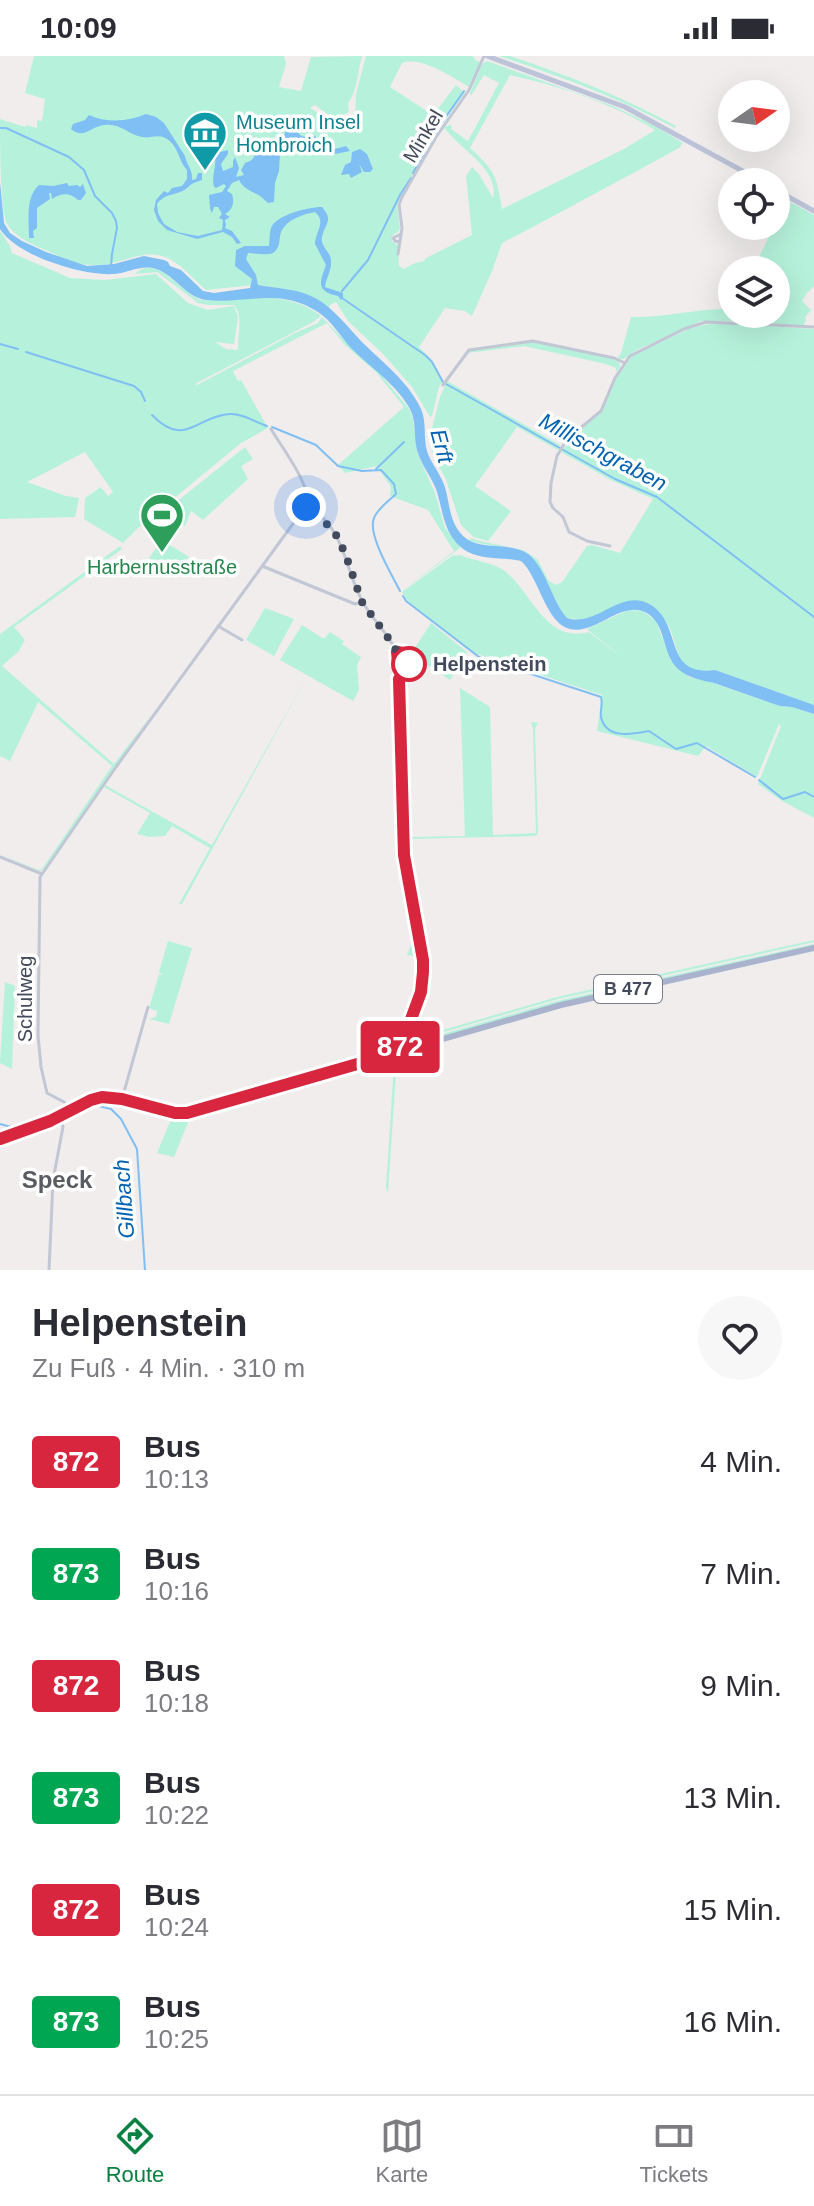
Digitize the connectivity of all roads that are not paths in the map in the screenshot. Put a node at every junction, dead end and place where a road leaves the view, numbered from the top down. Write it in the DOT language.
graph roads {
  1 [pos="486,56"];
  2 [pos="738,168"];
  3 [pos="790,198"];
  4 [pos="814,211"];
  5 [pos="398,254"];
  6 [pos="814,327"];
  7 [pos="625,363"];
  8 [pos="443,385"];
  9 [pos="271,429"];
  10 [pos="309,507"];
  11 [pos="610,546"];
  12 [pos="262,566"];
  13 [pos="362,602"];
  14 [pos="218,626"];
  15 [pos="242,640"];
  16 [pos="397,652"];
  17 [pos="399,679"];
  18 [pos="0,857"];
  19 [pos="42,874"];
  20 [pos="814,948"];
  21 [pos="148,1007"];
  22 [pos="399,1052"];
  23 [pos="122,1099"];
  24 [pos="71,1111"];
  25 [pos="61,1120"];
  26 [pos="0,1139"];
  27 [pos="49,1270"];
  1 -- 2 [label="main road"];
  1 -- 5 [label="street, Minkel"];
  3 -- 4 [label="main road"];
  6 -- 7 [label="street"];
  7 -- 8 [label="street"];
  7 -- 11 [label="street"];
  9 -- 10 [label="street"];
  10 -- 12 [label="street"];
  10 -- 13 [label="street"];
  12 -- 13 [label="street"];
  12 -- 14 [label="street"];
  13 -- 16 [label="street"];
  14 -- 15 [label="street"];
  14 -- 19 [label="street"];
  16 -- 17 [label="street"];
  16 -- 17 [label="street"];
  17 -- 22 [label="street"];
  18 -- 19 [label="street"];
  19 -- 24 [label="street, Schulweg"];
  20 -- 22 [label="main road, B 477"];
  21 -- 23 [label="street"];
  22 -- 23 [label="main road, B 477"];
  23 -- 24 [label="main road, B 477"];
  24 -- 25 [label="main road, B 477"];
  25 -- 26 [label="main road, B 477"];
  25 -- 27 [label="street"];
}
